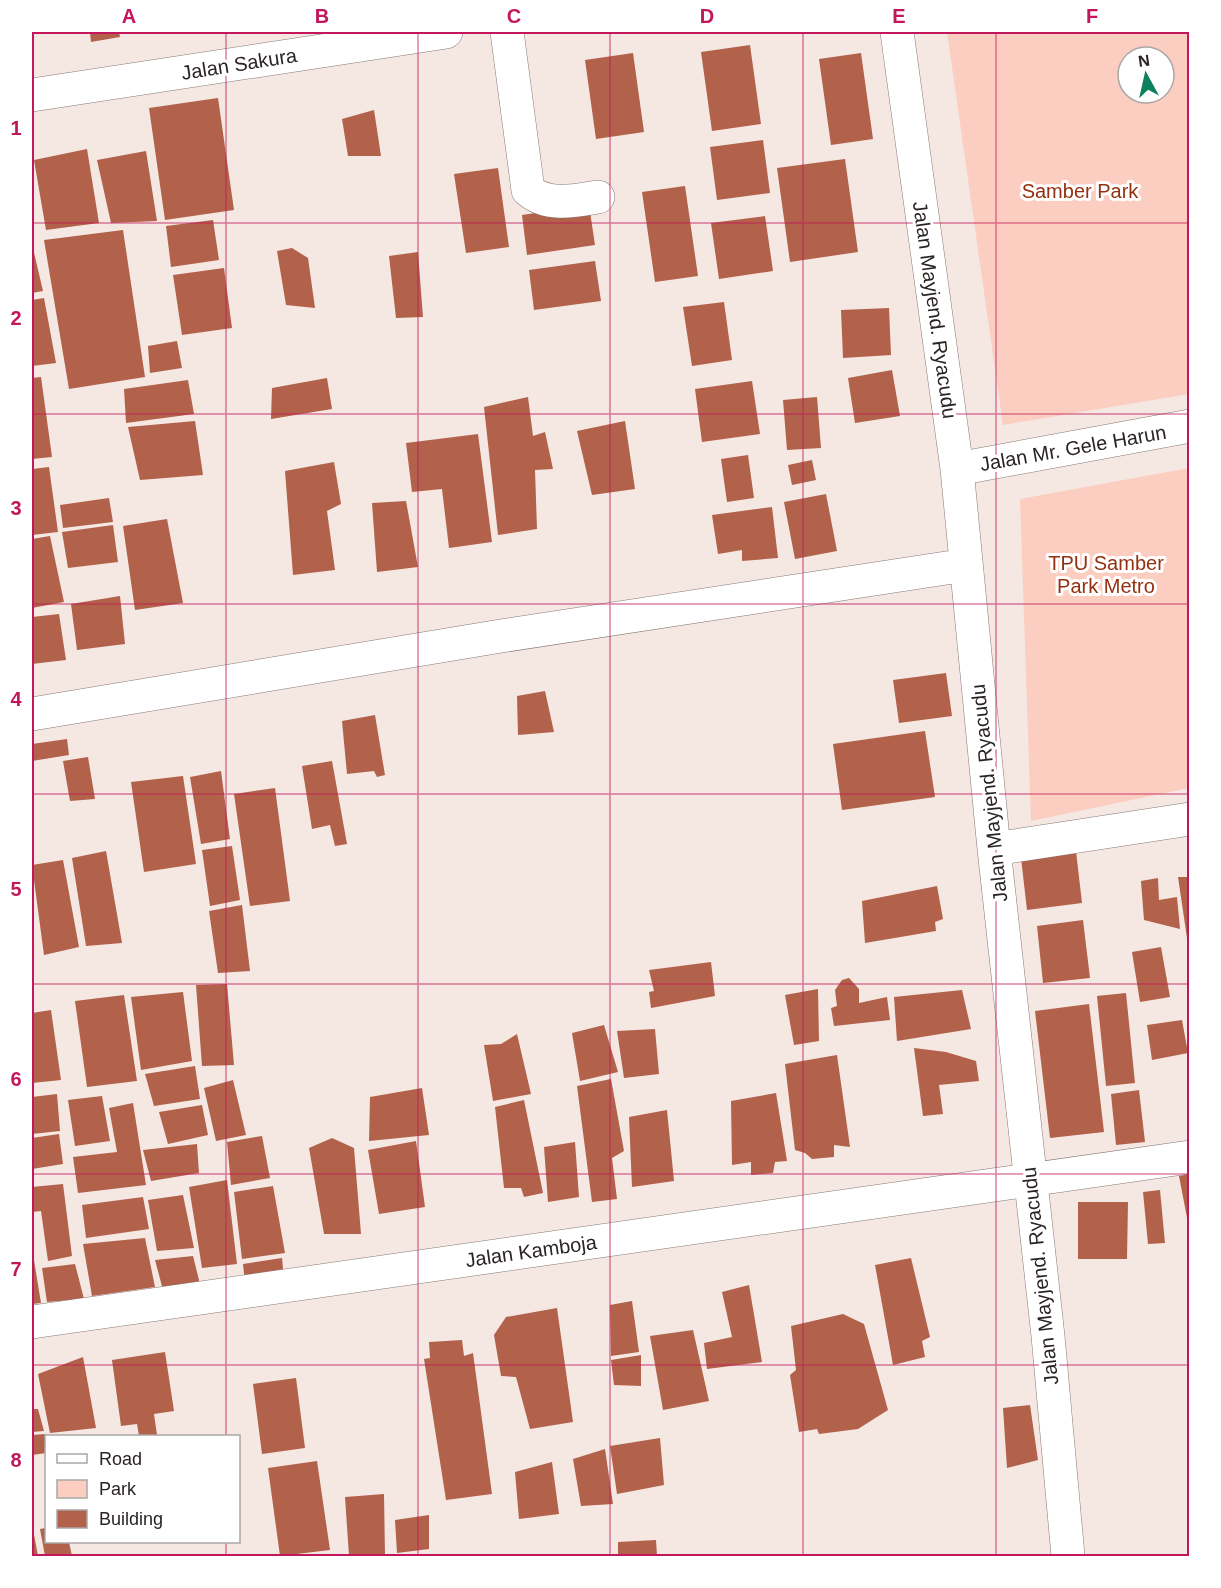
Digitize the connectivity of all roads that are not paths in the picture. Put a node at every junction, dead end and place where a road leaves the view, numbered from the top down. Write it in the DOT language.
graph roads {
  1 [pos="446,32"];
  2 [pos="507,32"];
  3 [pos="897,32"];
  4 [pos="32,95"];
  5 [pos="598,197"];
  6 [pos="1190,426"];
  7 [pos="957,469"];
  8 [pos="966,565"];
  9 [pos="32,714"];
  10 [pos="1190,819"];
  11 [pos="994,849"];
  12 [pos="1190,1157"];
  13 [pos="1030,1180"];
  14 [pos="32,1322"];
  15 [pos="1068,1557"];
  1 -- 4 [label="street, Jalan Sakura"];
  2 -- 5 [label="street"];
  3 -- 7 [label="street, Jalan Mayjend. Ryacudu"];
  6 -- 7 [label="street, Jalan Mr. Gele Harun"];
  7 -- 8 [label="street, Jalan Mayjend. Ryacudu"];
  8 -- 9 [label="street"];
  8 -- 11 [label="street, Jalan Mayjend. Ryacudu"];
  10 -- 11 [label="street"];
  11 -- 13 [label="street, Jalan Mayjend. Ryacudu"];
  12 -- 13 [label="street, Jalan Kamboja"];
  13 -- 14 [label="street, Jalan Kamboja"];
  13 -- 15 [label="street, Jalan Mayjend. Ryacudu"];
}
